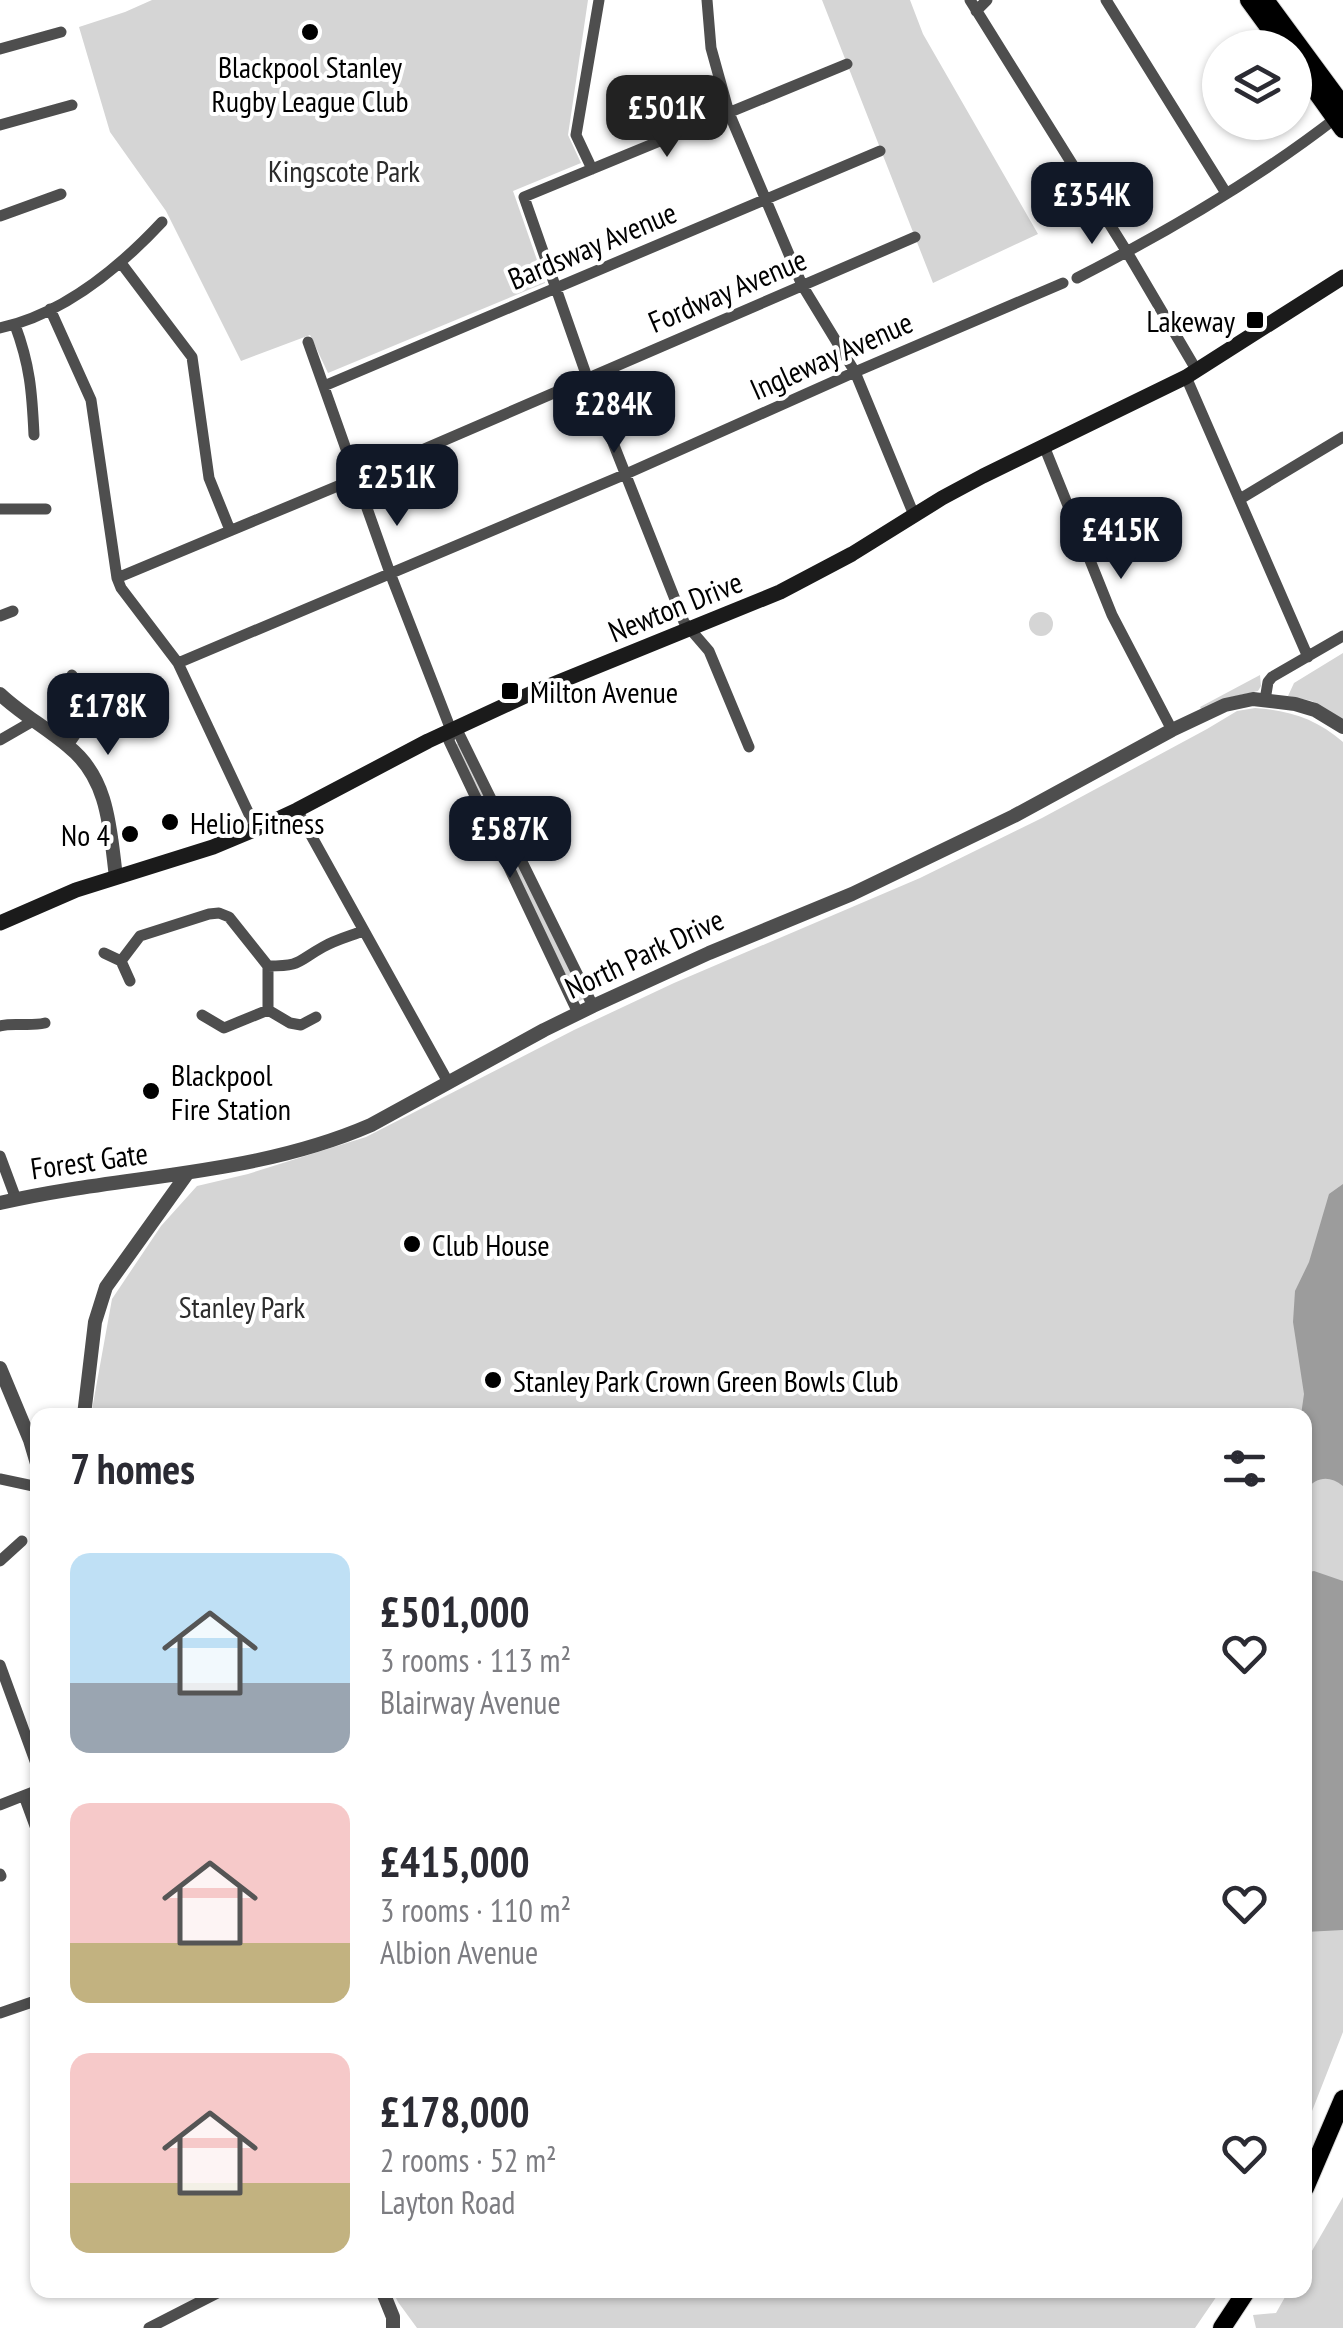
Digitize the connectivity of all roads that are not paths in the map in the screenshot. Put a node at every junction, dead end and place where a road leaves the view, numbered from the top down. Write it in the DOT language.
graph roads {
  1 [pos="599,0"];
  2 [pos="707,0"];
  3 [pos="987,0"];
  4 [pos="1106,0"];
  5 [pos="1249,0"];
  6 [pos="1265,0"];
  7 [pos="973,6"];
  8 [pos="1271,30"];
  9 [pos="60,32"];
  10 [pos="0,49"];
  11 [pos="847,64"];
  12 [pos="1312,83"];
  13 [pos="72,105"];
  14 [pos="729,112"];
  15 [pos="1341,118"];
  16 [pos="0,125"];
  17 [pos="880,151"];
  18 [pos="592,168"];
  19 [pos="1226,193"];
  20 [pos="61,194"];
  21 [pos="766,199"];
  22 [pos="0,216"];
  23 [pos="162,222"];
  24 [pos="914,237"];
  25 [pos="1126,252"];
  26 [pos="121,263"];
  27 [pos="1076,278"];
  28 [pos="1343,279"];
  29 [pos="1063,283"];
  30 [pos="802,285"];
  31 [pos="556,287"];
  32 [pos="50,309"];
  33 [pos="14,325"];
  34 [pos="0,328"];
  35 [pos="308,342"];
  36 [pos="854,372"];
  37 [pos="1191,373"];
  38 [pos="587,377"];
  39 [pos="324,386"];
  40 [pos="34,435"];
  41 [pos="1343,438"];
  42 [pos="1044,446"];
  43 [pos="626,474"];
  44 [pos="357,478"];
  45 [pos="1240,499"];
  46 [pos="0,509"];
  47 [pos="46,509"];
  48 [pos="914,514"];
  49 [pos="230,530"];
  50 [pos="390,573"];
  51 [pos="117,578"];
  52 [pos="14,612"];
  53 [pos="0,616"];
  54 [pos="690,630"];
  55 [pos="1343,636"];
  56 [pos="1308,656"];
  57 [pos="178,663"];
  58 [pos="72,675"];
  59 [pos="0,694"];
  60 [pos="1266,700"];
  61 [pos="33,720"];
  62 [pos="1343,727"];
  63 [pos="451,730"];
  64 [pos="1172,730"];
  65 [pos="0,740"];
  66 [pos="68,745"];
  67 [pos="749,747"];
  68 [pos="297,810"];
  69 [pos="256,829"];
  70 [pos="116,877"];
  71 [pos="0,924"];
  72 [pos="363,932"];
  73 [pos="104,952"];
  74 [pos="121,962"];
  75 [pos="268,966"];
  76 [pos="130,980"];
  77 [pos="592,1006"];
  78 [pos="268,1010"];
  79 [pos="578,1013"];
  80 [pos="202,1015"];
  81 [pos="316,1016"];
  82 [pos="44,1023"];
  83 [pos="0,1026"];
  84 [pos="448,1082"];
  85 [pos="0,1156"];
  86 [pos="187,1174"];
  87 [pos="16,1199"];
  88 [pos="0,1203"];
  89 [pos="0,1368"];
  90 [pos="85,1408"];
  91 [pos="30,1435"];
  92 [pos="0,1478"];
  93 [pos="30,1485"];
  94 [pos="22,1541"];
  95 [pos="0,1561"];
  96 [pos="0,1666"];
  97 [pos="30,1747"];
  98 [pos="30,1793"];
  99 [pos="24,1796"];
  100 [pos="0,1805"];
  101 [pos="30,1812"];
  102 [pos="30,2003"];
  103 [pos="0,2013"];
  104 [pos="1343,2099"];
  105 [pos="1312,2172"];
  106 [pos="207,2298"];
  107 [pos="385,2298"];
  108 [pos="1242,2298"];
  109 [pos="1225,2327"];
  110 [pos="149,2328"];
  111 [pos="393,2328"];
  1 -- 18 [label="street"];
  2 -- 14 [label="street"];
  3 -- 7 [label="street"];
  4 -- 19 [label="street"];
  5 -- 8 [label="main road"];
  6 -- 15 [label="main road"];
  7 -- 25 [label="street"];
  9 -- 10 [label="street"];
  11 -- 14 [label="street"];
  12 -- 15 [label="main road"];
  13 -- 16 [label="street"];
  14 -- 18 [label="street"];
  14 -- 21 [label="street"];
  15 -- 19 [label="street"];
  17 -- 21 [label="street, Bardsway Avenue"];
  18 -- 31 [label="street"];
  19 -- 25 [label="street"];
  20 -- 22 [label="street"];
  21 -- 30 [label="street"];
  21 -- 31 [label="street, Bardsway Avenue"];
  23 -- 26 [label="street"];
  24 -- 30 [label="street, Fordway Avenue"];
  25 -- 27 [label="street"];
  25 -- 37 [label="street"];
  26 -- 32 [label="street"];
  26 -- 49 [label="street"];
  28 -- 37 [label="main road, Newton Drive"];
  29 -- 36 [label="street, Ingleway Avenue"];
  30 -- 36 [label="street"];
  30 -- 38 [label="street, Fordway Avenue"];
  31 -- 38 [label="street"];
  31 -- 39 [label="street, Bardsway Avenue"];
  32 -- 33 [label="street"];
  32 -- 51 [label="street"];
  33 -- 34 [label="street"];
  33 -- 40 [label="street"];
  35 -- 39 [label="street"];
  36 -- 43 [label="street, Ingleway Avenue"];
  36 -- 48 [label="street"];
  37 -- 42 [label="main road, Newton Drive"];
  37 -- 45 [label="street"];
  38 -- 43 [label="street"];
  38 -- 44 [label="street, Fordway Avenue"];
  39 -- 44 [label="street"];
  41 -- 45 [label="street"];
  42 -- 48 [label="main road, Newton Drive"];
  42 -- 64 [label="street"];
  43 -- 50 [label="street, Ingleway Avenue"];
  43 -- 54 [label="street"];
  44 -- 49 [label="street, Fordway Avenue"];
  44 -- 50 [label="street"];
  45 -- 56 [label="street"];
  46 -- 47 [label="street"];
  48 -- 54 [label="main road, Newton Drive"];
  49 -- 51 [label="street, Fordway Avenue"];
  50 -- 57 [label="street, Ingleway Avenue"];
  50 -- 63 [label="street"];
  51 -- 57 [label="street"];
  52 -- 53 [label="street"];
  54 -- 63 [label="main road, Newton Drive"];
  54 -- 67 [label="street"];
  55 -- 56 [label="street"];
  56 -- 60 [label="street"];
  57 -- 69 [label="street"];
  58 -- 66 [label="street"];
  59 -- 61 [label="street"];
  60 -- 62 [label="street"];
  60 -- 64 [label="street, North Park Drive"];
  61 -- 65 [label="street"];
  61 -- 66 [label="street"];
  63 -- 68 [label="main road, Newton Drive"];
  63 -- 77 [label="street"];
  63 -- 79 [label="street"];
  64 -- 77 [label="street, North Park Drive"];
  66 -- 70 [label="street"];
  68 -- 69 [label="main road, Newton Drive"];
  68 -- 72 [label="street"];
  69 -- 70 [label="main road, Newton Drive"];
  70 -- 71 [label="main road, Newton Drive"];
  72 -- 75 [label="street"];
  72 -- 84 [label="street"];
  73 -- 74 [label="street"];
  74 -- 75 [label="street"];
  74 -- 76 [label="street"];
  75 -- 78 [label="street"];
  77 -- 79 [label="street, North Park Drive"];
  78 -- 80 [label="street"];
  78 -- 81 [label="street"];
  79 -- 84 [label="street, North Park Drive"];
  82 -- 83 [label="street"];
  84 -- 86 [label="street, North Park Drive"];
  85 -- 87 [label="street"];
  86 -- 87 [label="street, Forest Gate"];
  86 -- 90 [label="street"];
  87 -- 88 [label="street, Forest Gate"];
  89 -- 91 [label="street"];
  92 -- 93 [label="street"];
  94 -- 95 [label="street"];
  96 -- 97 [label="street"];
  98 -- 99 [label="street"];
  99 -- 100 [label="street"];
  99 -- 101 [label="street"];
  102 -- 103 [label="street"];
  104 -- 105 [label="main road"];
  106 -- 110 [label="street"];
  107 -- 111 [label="street"];
  108 -- 109 [label="main road"];
}
